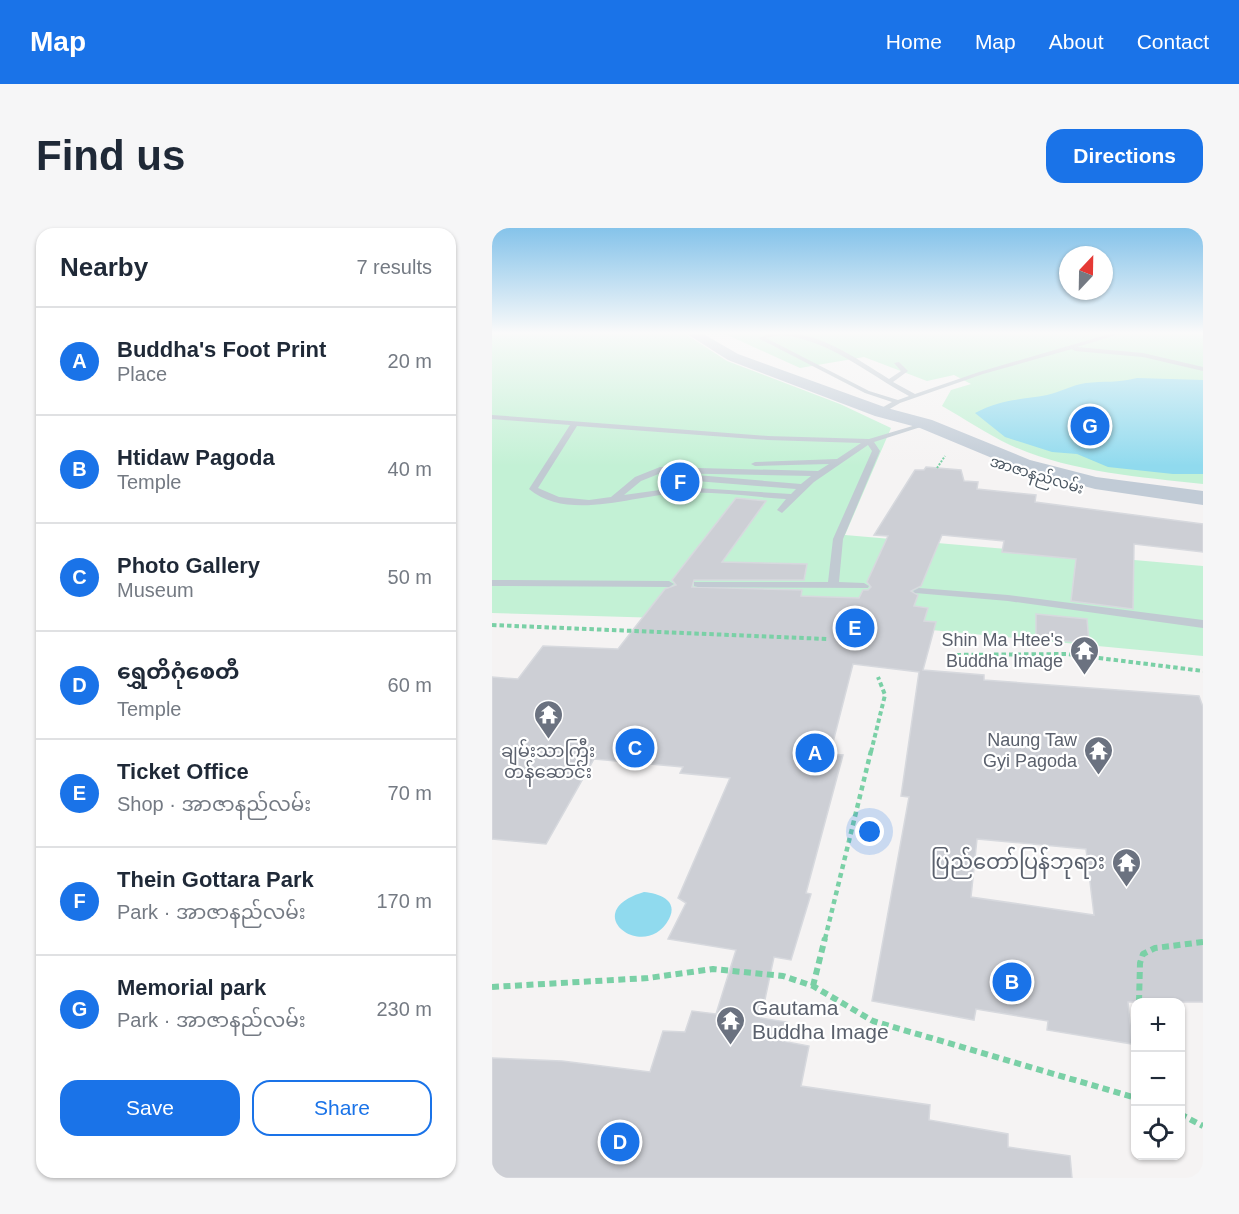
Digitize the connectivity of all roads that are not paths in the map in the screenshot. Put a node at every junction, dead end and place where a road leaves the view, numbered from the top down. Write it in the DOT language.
graph roads {
  1 [pos="793,376"];
  2 [pos="835,376"];
  3 [pos="879,376"];
  4 [pos="897,376"];
  5 [pos="974,376"];
  6 [pos="889,382"];
  7 [pos="914,396"];
  8 [pos="889,407"];
  9 [pos="492,417"];
  10 [pos="574,425"];
  11 [pos="919,426"];
  12 [pos="869,441"];
  13 [pos="836,461"];
  14 [pos="703,470"];
  15 [pos="819,474"];
  16 [pos="1044,475"];
  17 [pos="694,478"];
  18 [pos="802,487"];
  19 [pos="681,490"];
  20 [pos="792,497"];
  21 [pos="1203,498"];
  22 [pos="613,500"];
  23 [pos="1203,507"];
  24 [pos="782,510"];
  25 [pos="492,583"];
  26 [pos="669,584"];
  27 [pos="698,584"];
  28 [pos="832,585"];
  29 [pos="864,586"];
  30 [pos="919,591"];
  31 [pos="1203,624"];
  1 -- 8 [label="main road, အာဇာနည်လမ်း"];
  2 -- 8 [label="lane"];
  3 -- 6 [label="lane"];
  4 -- 6 [label="lane"];
  5 -- 7 [label="lane"];
  6 -- 7 [label="lane"];
  7 -- 8 [label="lane"];
  8 -- 11 [label="main road, အာဇာနည်လမ်း"];
  9 -- 10 [label="lane"];
  10 -- 12 [label="lane"];
  10 -- 22 [label="lane"];
  11 -- 12 [label="lane"];
  11 -- 16 [label="main road, အာဇာနည်လမ်း"];
  12 -- 13 [label="lane"];
  12 -- 28 [label="lane"];
  13 -- 14 [label="lane"];
  13 -- 15 [label="lane"];
  14 -- 15 [label="lane"];
  14 -- 17 [label="lane"];
  14 -- 22 [label="lane"];
  15 -- 18 [label="lane"];
  16 -- 21 [label="main road, အာဇာနည်လမ်း"];
  16 -- 23 [label="main road, အာဇာနည်လမ်း"];
  17 -- 18 [label="lane"];
  17 -- 19 [label="lane"];
  18 -- 20 [label="lane"];
  19 -- 20 [label="lane"];
  19 -- 22 [label="lane"];
  20 -- 24 [label="lane"];
  25 -- 26 [label="lane"];
  27 -- 28 [label="lane"];
  28 -- 29 [label="lane"];
  30 -- 31 [label="lane"];
}
